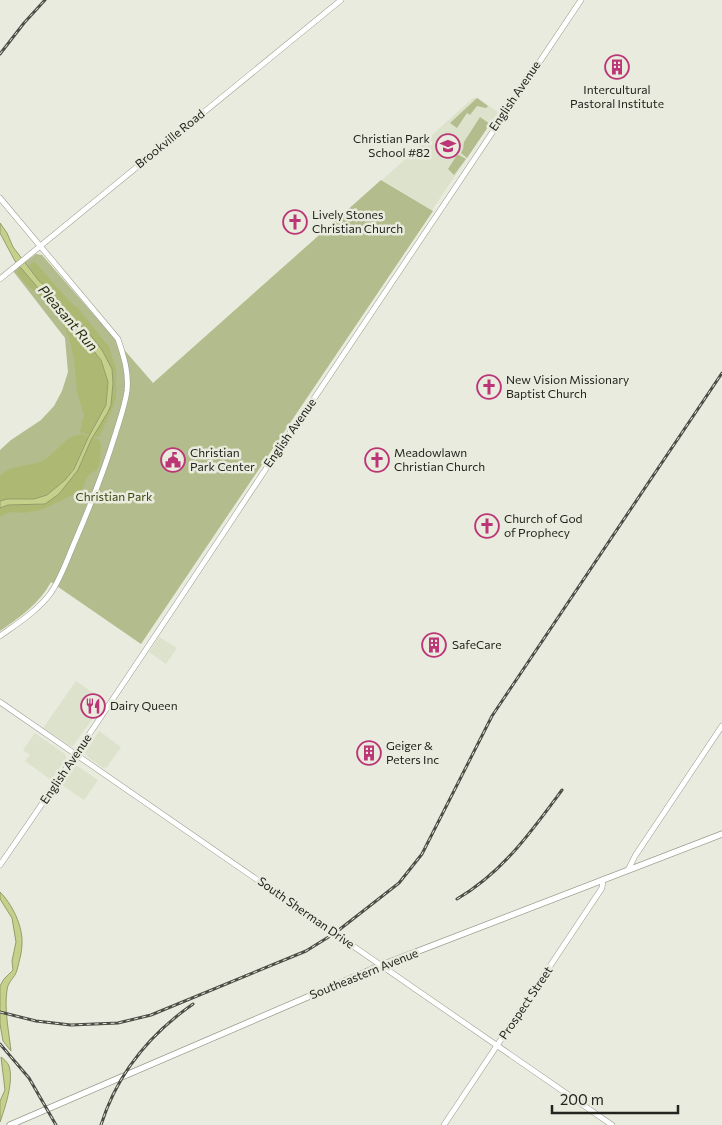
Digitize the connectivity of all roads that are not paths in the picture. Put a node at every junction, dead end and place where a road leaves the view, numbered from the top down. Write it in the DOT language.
graph roads {
  1 [pos="341,0"];
  2 [pos="580,0"];
  3 [pos="0,198"];
  4 [pos="40,245"];
  5 [pos="0,279"];
  6 [pos="0,636"];
  7 [pos="0,702"];
  8 [pos="722,726"];
  9 [pos="76,754"];
  10 [pos="722,834"];
  11 [pos="0,865"];
  12 [pos="628,870"];
  13 [pos="603,880"];
  14 [pos="382,965"];
  15 [pos="498,1045"];
  16 [pos="10,1125"];
  17 [pos="444,1125"];
  18 [pos="612,1125"];
  1 -- 4 [label="main road, Brookville Road"];
  2 -- 9 [label="main road, English Avenue"];
  3 -- 4 [label="main road"];
  4 -- 5 [label="main road, Brookville Road"];
  4 -- 6 [label="main road"];
  7 -- 9 [label="main road, South Sherman Drive"];
  8 -- 12 [label="main road"];
  9 -- 11 [label="main road, English Avenue"];
  9 -- 14 [label="main road, South Sherman Drive"];
  10 -- 12 [label="main road, Southeastern Avenue"];
  12 -- 13 [label="main road, Southeastern Avenue"];
  13 -- 14 [label="main road, Southeastern Avenue"];
  13 -- 15 [label="main road, Prospect Street"];
  14 -- 15 [label="main road, South Sherman Drive"];
  14 -- 16 [label="main road, Southeastern Avenue"];
  15 -- 17 [label="main road, Prospect Street"];
  15 -- 18 [label="main road, South Sherman Drive"];
}
